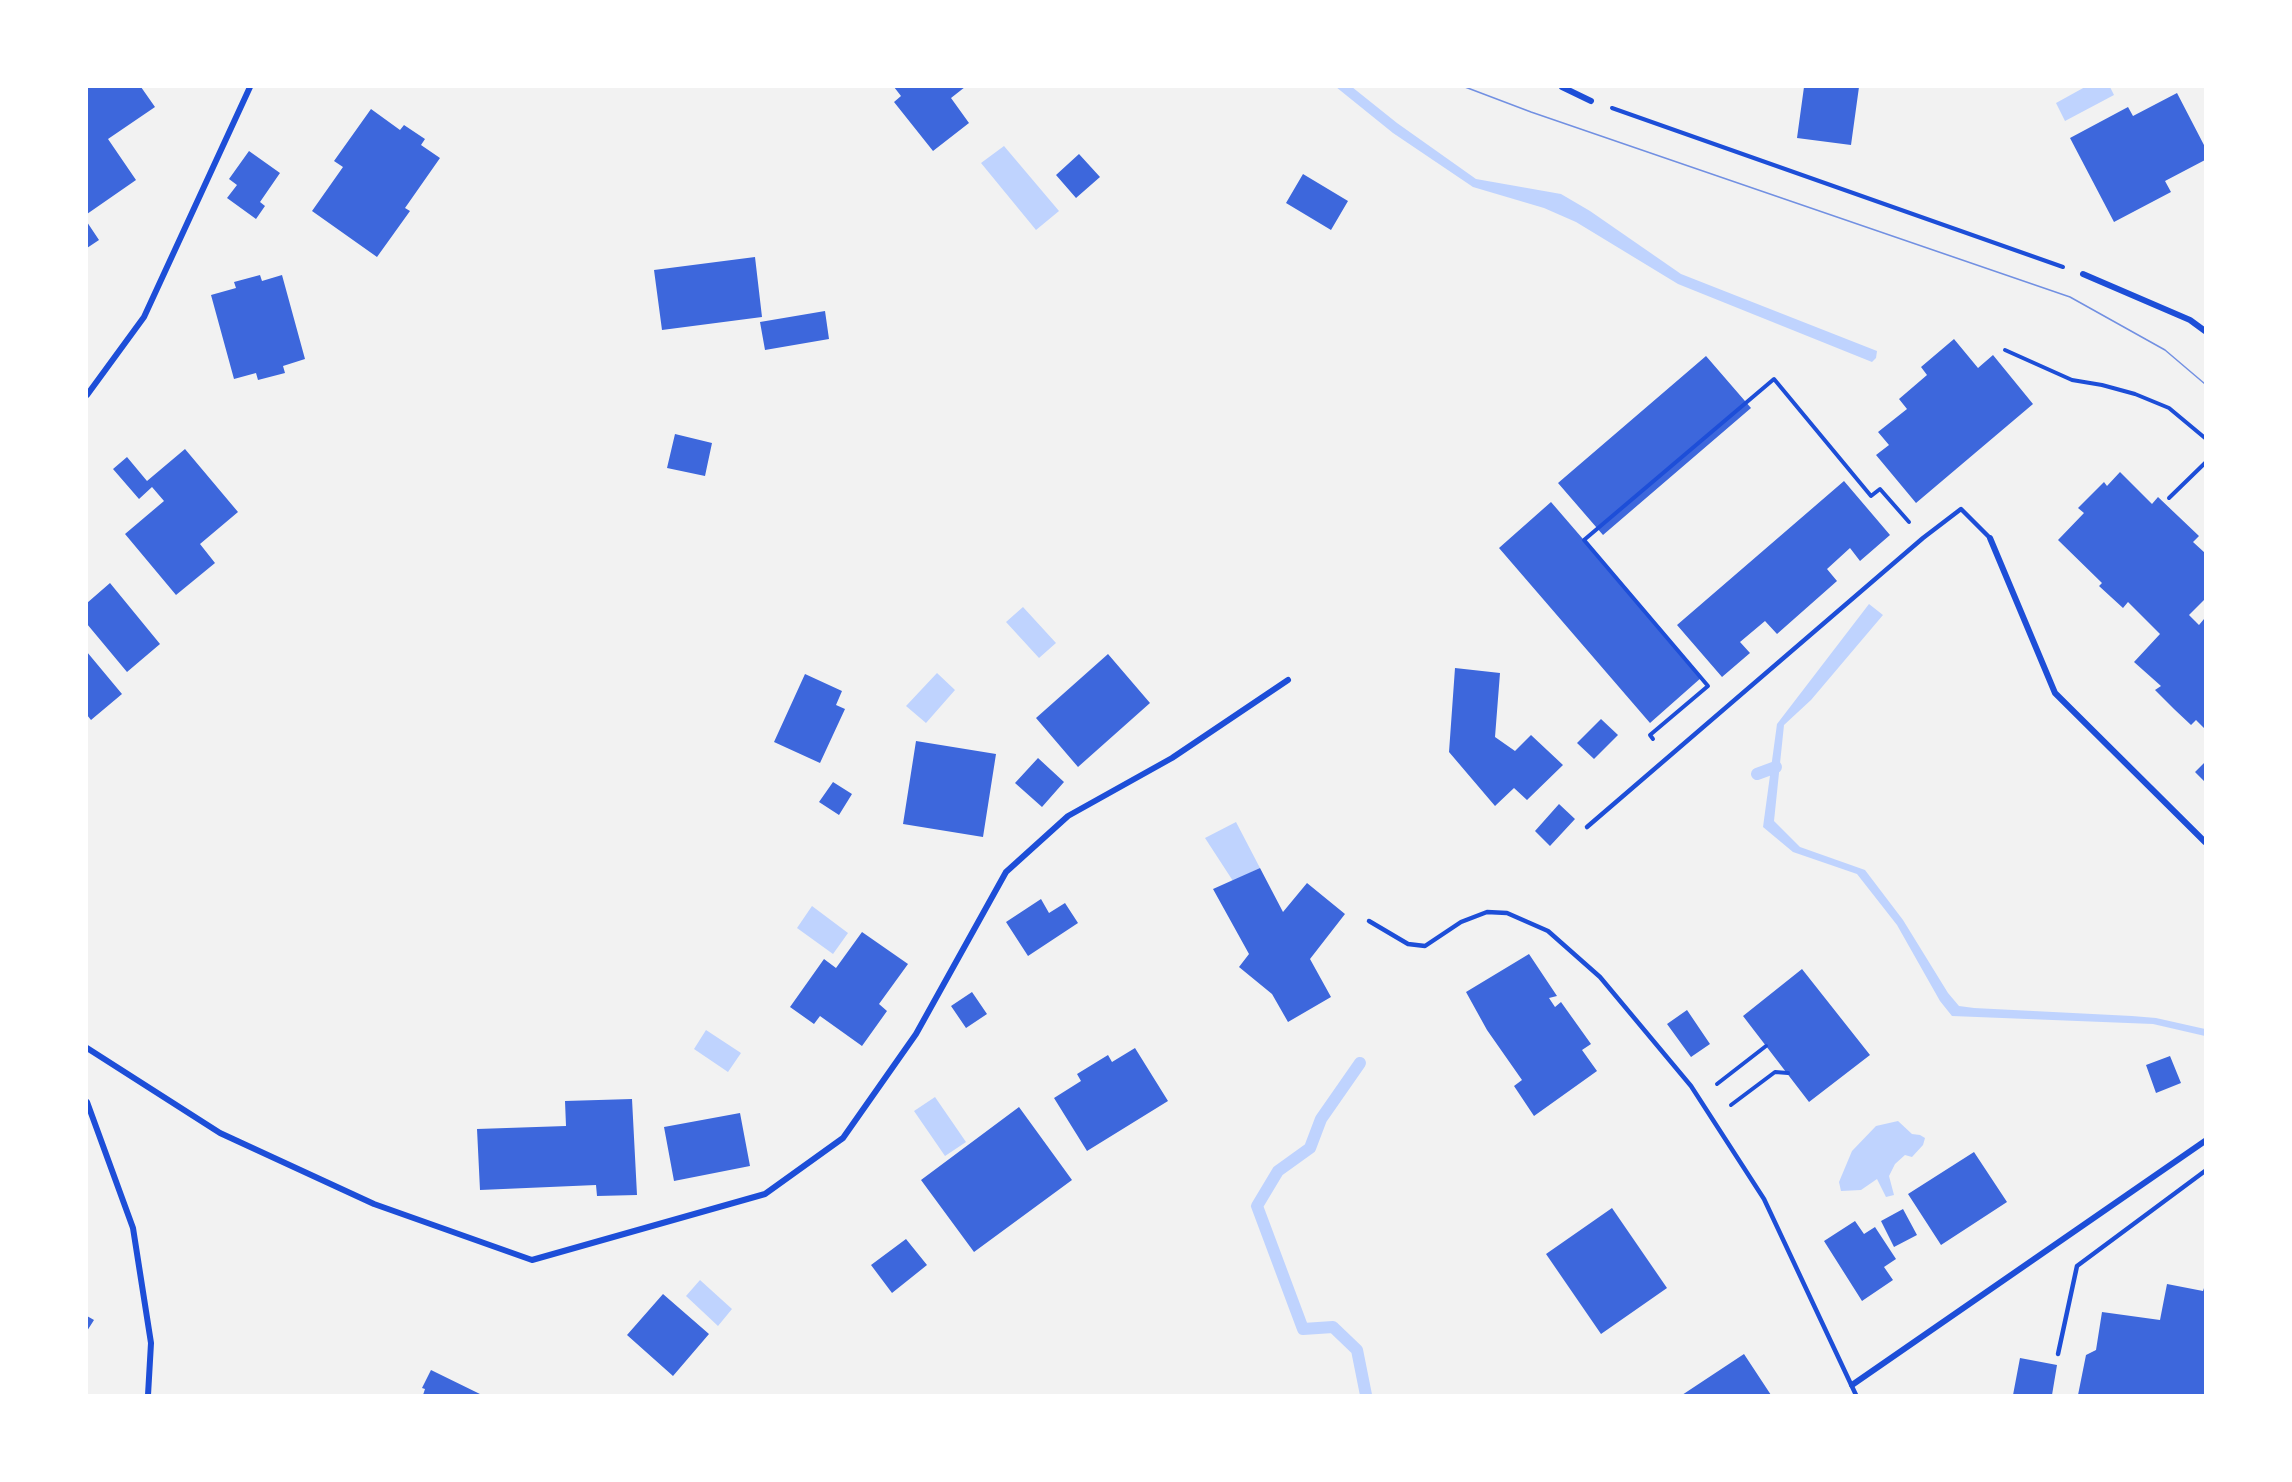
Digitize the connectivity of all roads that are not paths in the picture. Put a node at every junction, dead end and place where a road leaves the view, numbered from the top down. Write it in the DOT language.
graph roads {
  1 [pos="250,87"];
  2 [pos="1562,87"];
  3 [pos="1591,100"];
  4 [pos="2083,274"];
  5 [pos="2205,331"];
  6 [pos="87,395"];
  7 [pos="1990,538"];
  8 [pos="1288,680"];
  9 [pos="1587,827"];
  10 [pos="2205,842"];
  11 [pos="1369,921"];
  12 [pos="87,1048"];
  13 [pos="87,1102"];
  14 [pos="2205,1141"];
  15 [pos="2205,1171"];
  16 [pos="2058,1354"];
  17 [pos="1852,1385"];
  18 [pos="148,1395"];
  19 [pos="1856,1395"];
  1 -- 6 [label="street"];
  2 -- 3 [label="street"];
  4 -- 5 [label="street"];
  7 -- 9 [label="lane"];
  7 -- 10 [label="street"];
  8 -- 12 [label="street"];
  11 -- 17 [label="lane"];
  13 -- 18 [label="street"];
  14 -- 17 [label="street"];
  15 -- 16 [label="lane"];
  17 -- 19 [label="lane"];
}
